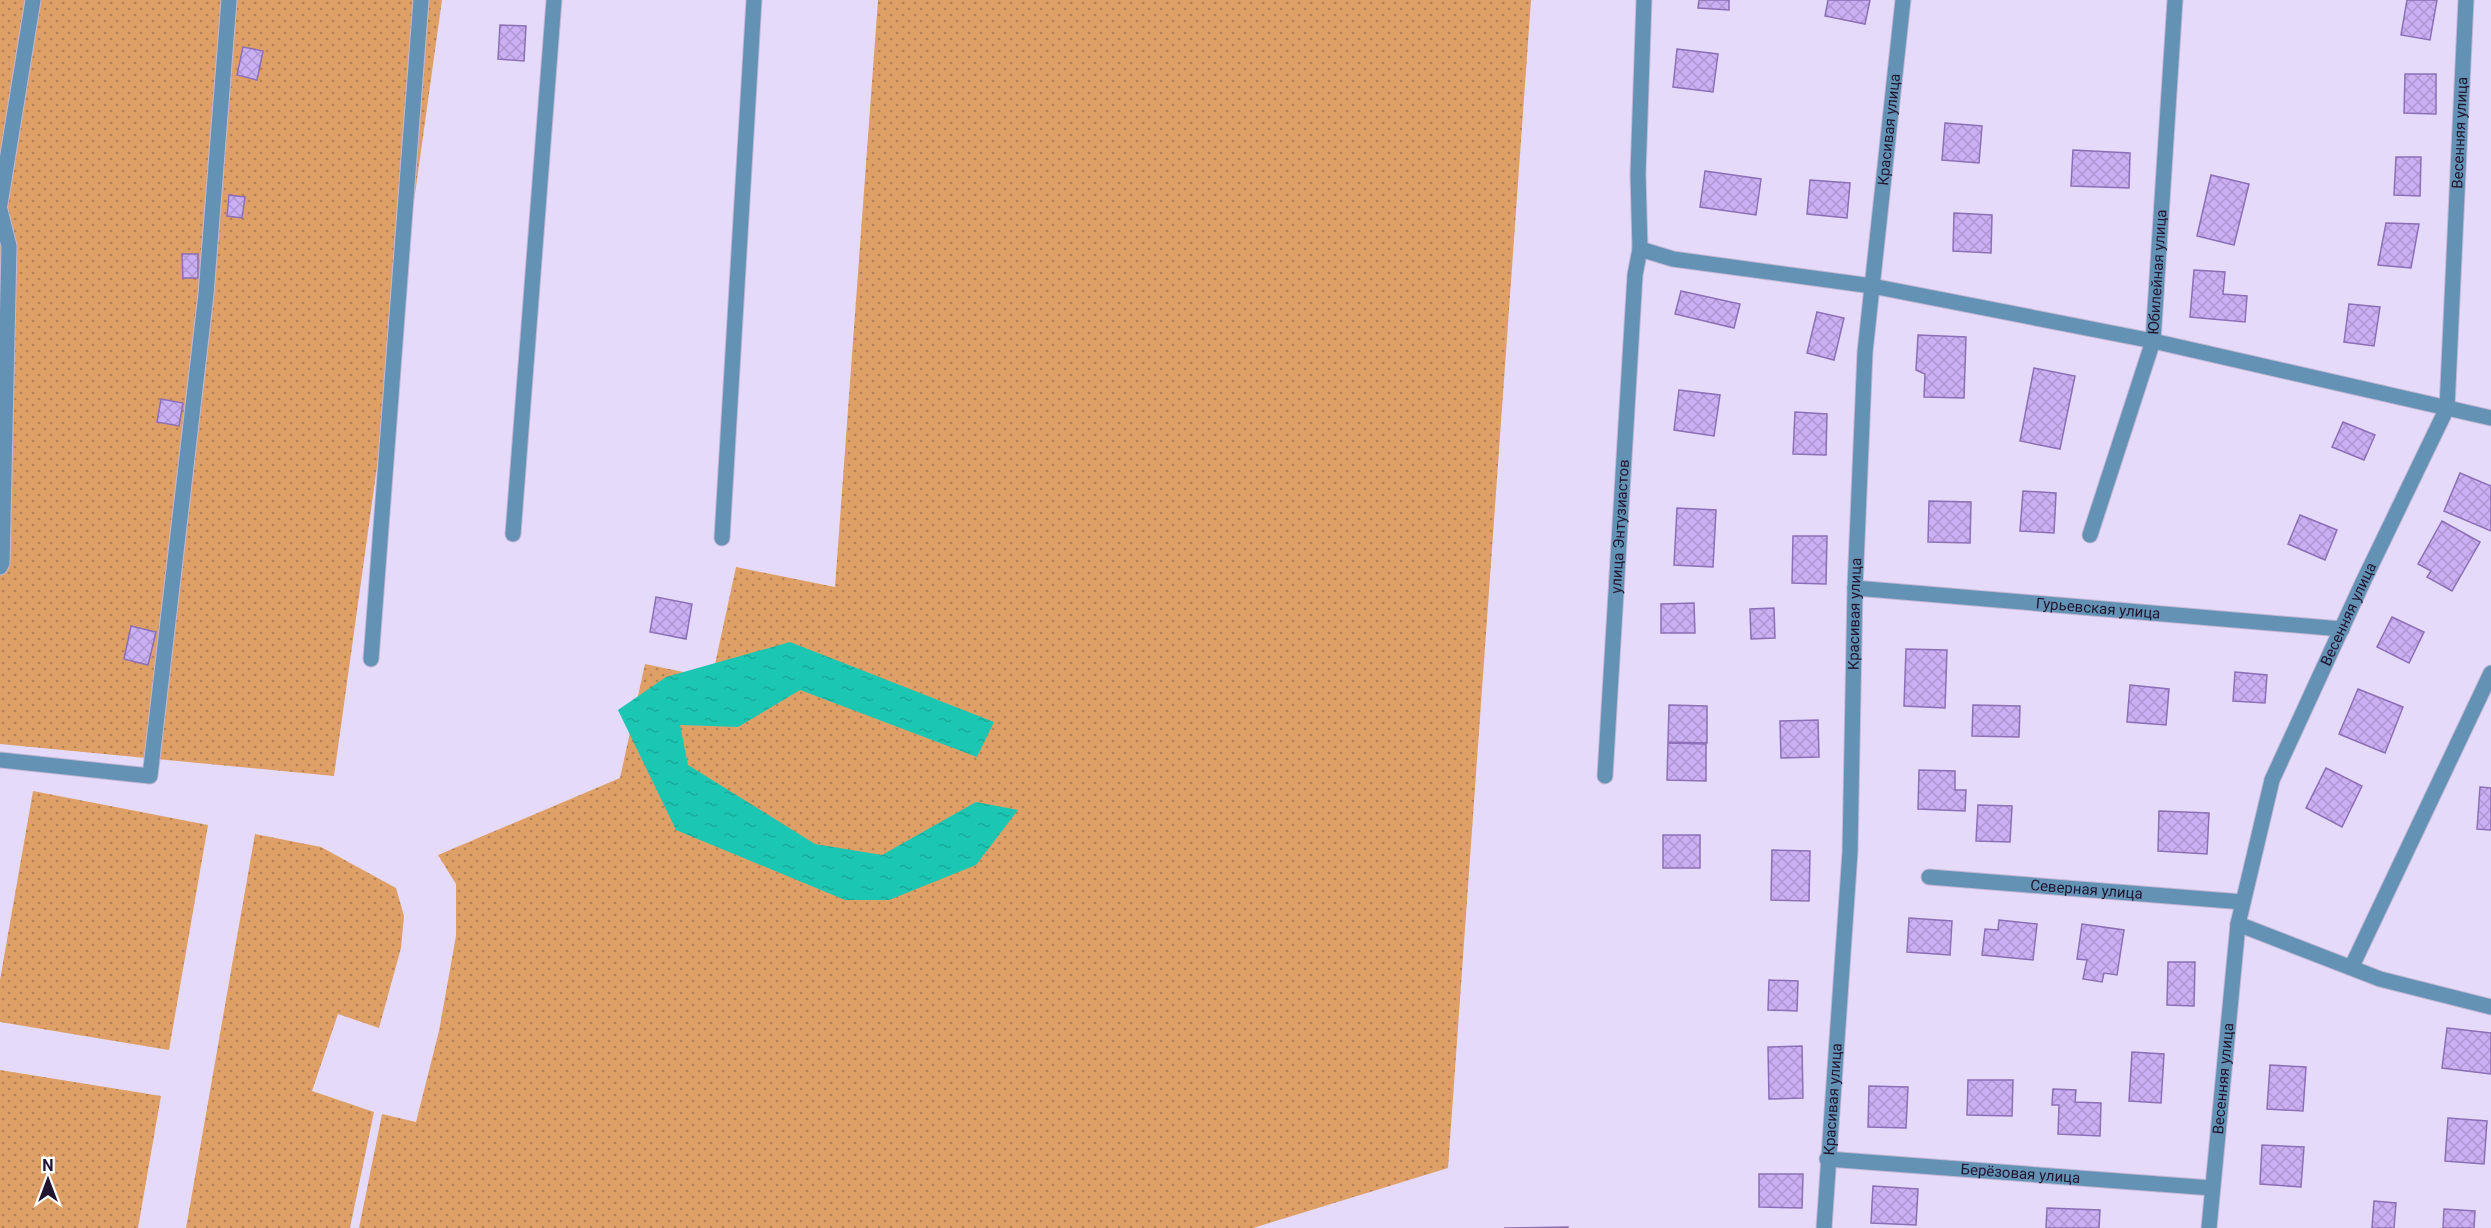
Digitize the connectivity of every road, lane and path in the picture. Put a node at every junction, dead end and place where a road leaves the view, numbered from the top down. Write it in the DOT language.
graph roads {
  1 [pos="33,0"];
  2 [pos="229,0"];
  3 [pos="421,0"];
  4 [pos="554,0"];
  5 [pos="753,0"];
  6 [pos="1644,0"];
  7 [pos="1903,0"];
  8 [pos="2175,0"];
  9 [pos="2466,0"];
  10 [pos="0,204"];
  11 [pos="0,210"];
  12 [pos="1640,249"];
  13 [pos="1872,286"];
  14 [pos="2153,341"];
  15 [pos="2447,408"];
  16 [pos="2491,418"];
  17 [pos="513,534"];
  18 [pos="2090,535"];
  19 [pos="722,537"];
  20 [pos="0,567"];
  21 [pos="1855,588"];
  22 [pos="2342,629"];
  23 [pos="371,659"];
  24 [pos="2491,673"];
  25 [pos="0,760"];
  26 [pos="1605,776"];
  27 [pos="1929,878"];
  28 [pos="2243,902"];
  29 [pos="2238,924"];
  30 [pos="2352,966"];
  31 [pos="2491,1007"];
  32 [pos="1827,1159"];
  33 [pos="2212,1188"];
  34 [pos="1824,1228"];
  35 [pos="2209,1228"];
  1 -- 10 [label="street"];
  2 -- 25 [label="street"];
  3 -- 23 [label="street"];
  4 -- 17 [label="street"];
  5 -- 19 [label="street"];
  6 -- 12 [label="street"];
  7 -- 13 [label="street, Красивая улица"];
  8 -- 14 [label="street, Юбилейная улица"];
  9 -- 15 [label="street, Весенняя улица"];
  11 -- 20 [label="street"];
  12 -- 13 [label="street"];
  12 -- 26 [label="street, улица Энтузиастов"];
  13 -- 14 [label="street"];
  13 -- 21 [label="street, Красивая улица"];
  14 -- 15 [label="street"];
  14 -- 18 [label="street, Юбилейная улица"];
  15 -- 16 [label="street"];
  15 -- 22 [label="street, Весенняя улица"];
  21 -- 22 [label="street, Гурьевская улица"];
  21 -- 32 [label="street, Красивая улица"];
  22 -- 28 [label="street, Весенняя улица"];
  24 -- 30 [label="street"];
  27 -- 28 [label="street, Северная улица"];
  28 -- 29 [label="street, Весенняя улица"];
  29 -- 30 [label="street"];
  29 -- 33 [label="street, Весенняя улица"];
  30 -- 31 [label="street"];
  32 -- 33 [label="street, Берёзовая улица"];
  32 -- 34 [label="street, Красивая улица"];
  33 -- 35 [label="street, Весенняя улица"];
}
